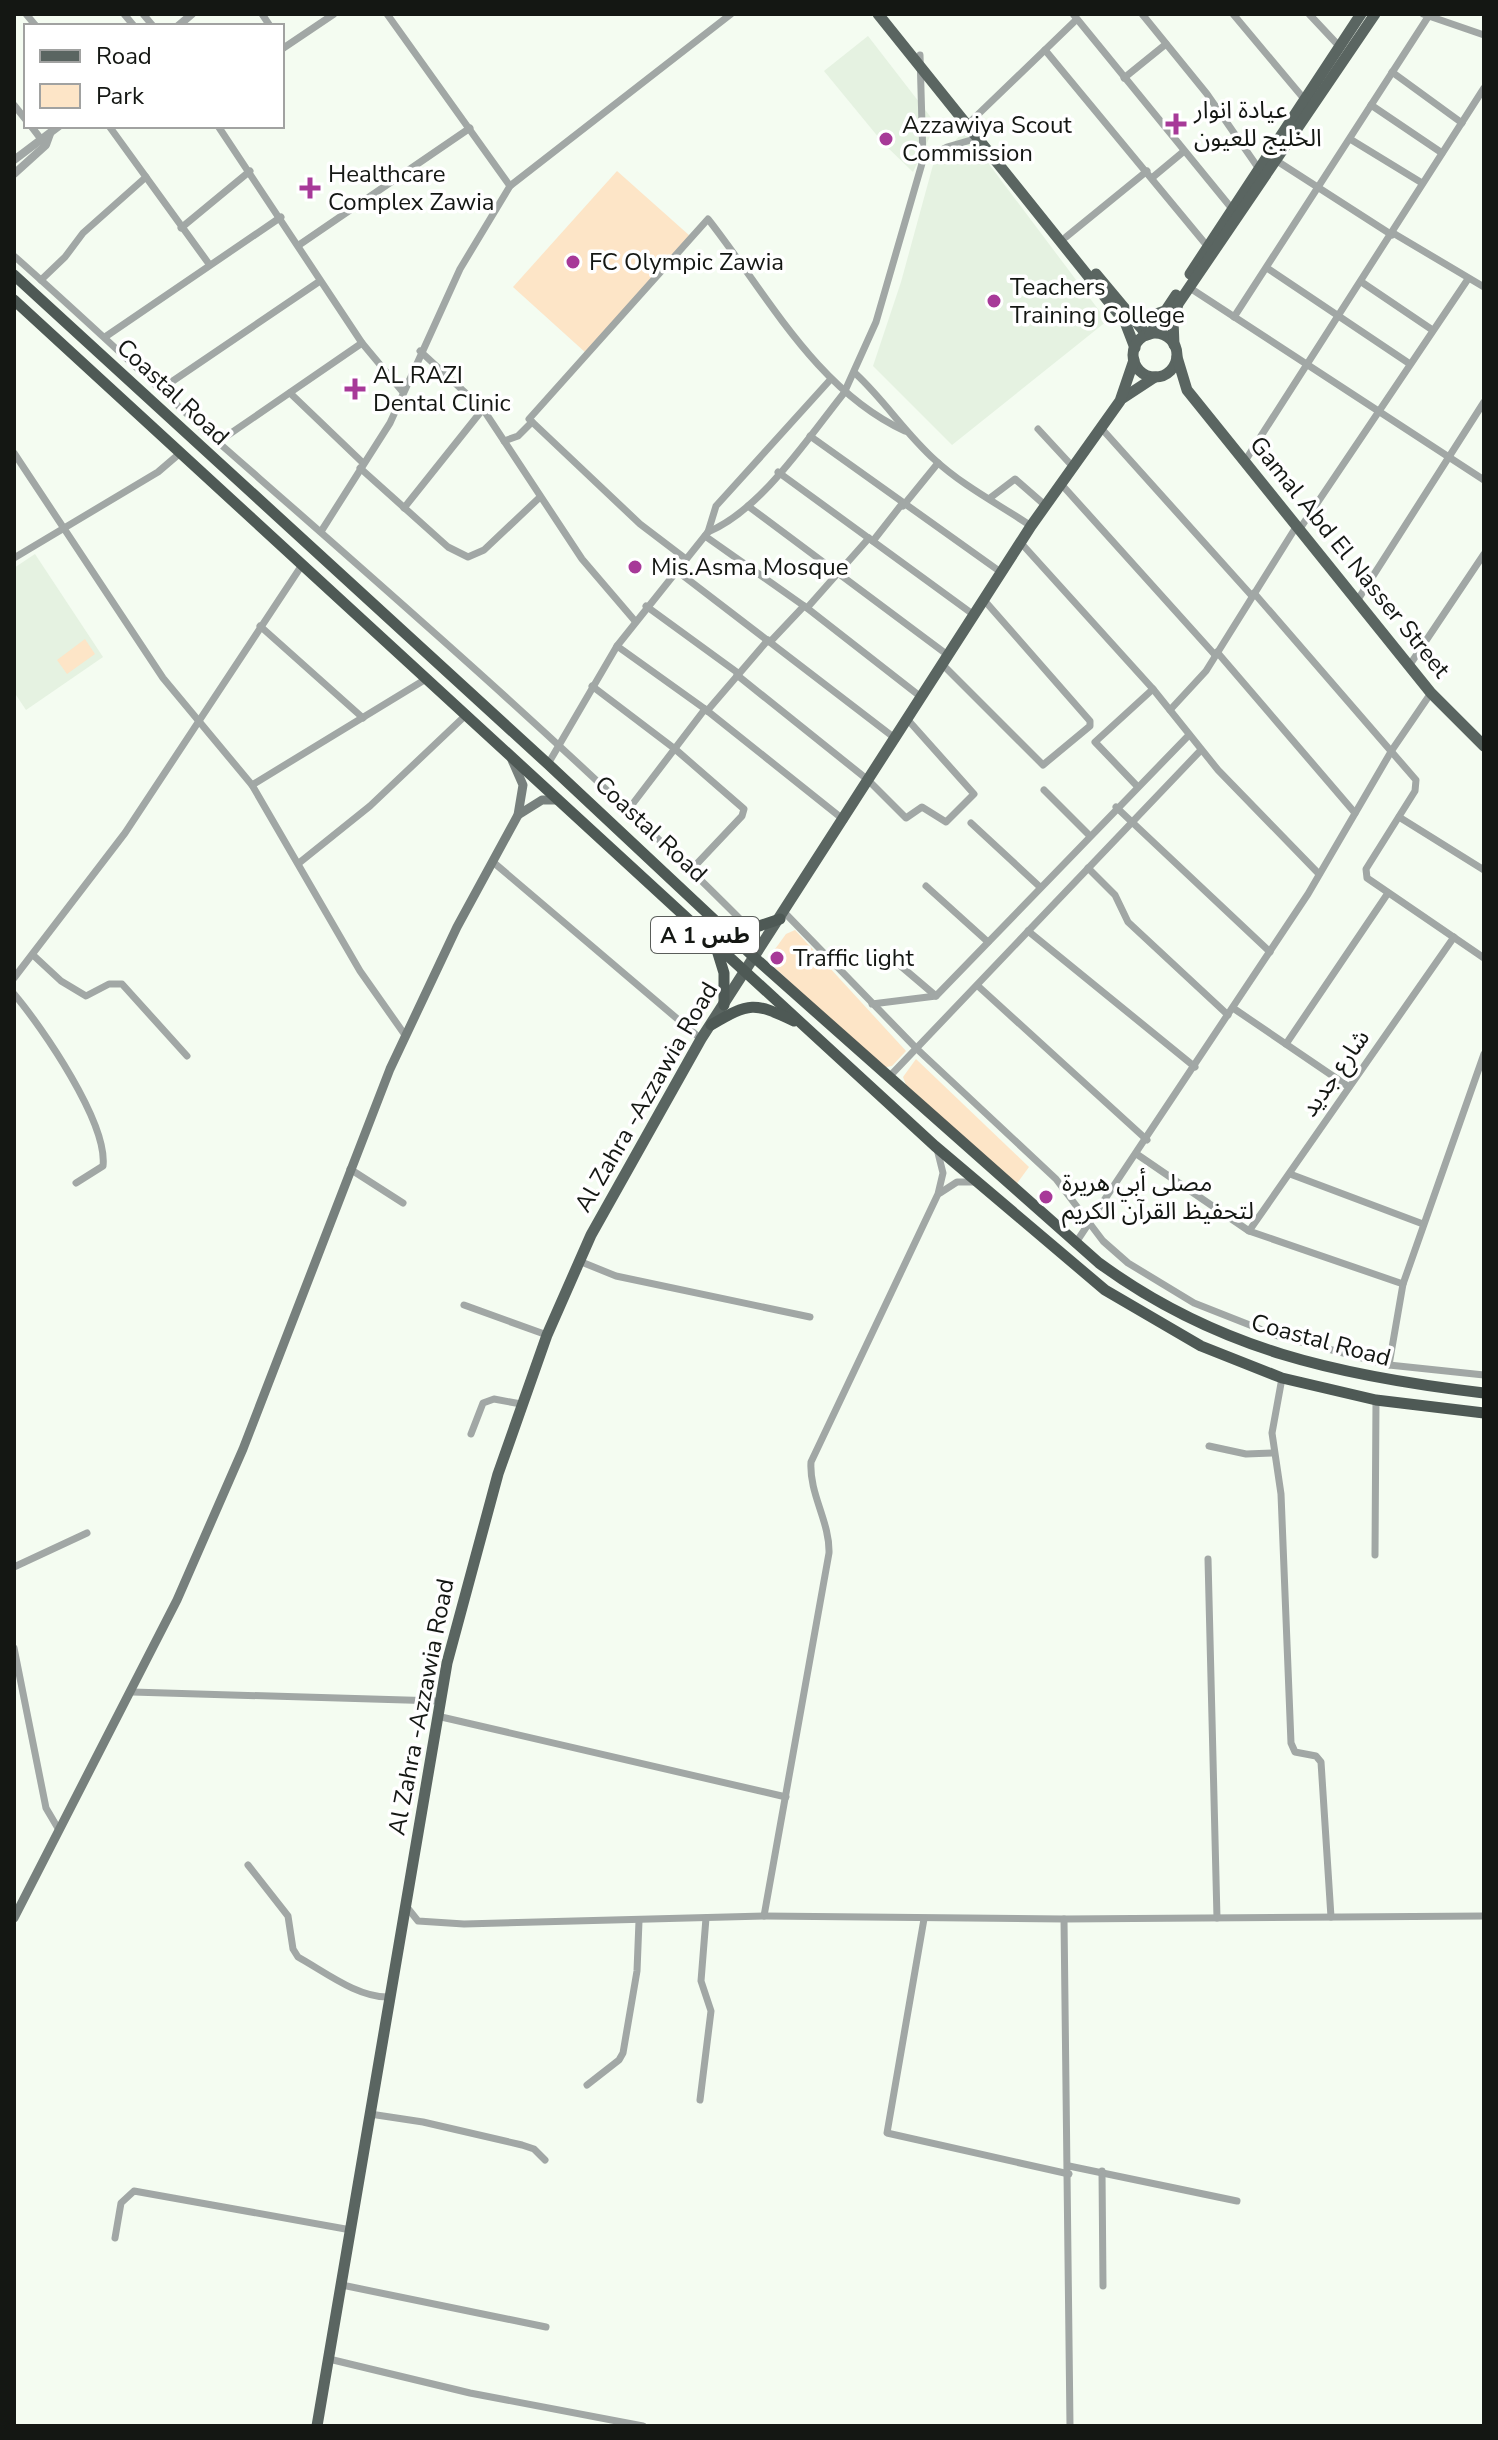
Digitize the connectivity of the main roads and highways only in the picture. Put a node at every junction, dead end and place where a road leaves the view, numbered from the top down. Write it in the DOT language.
graph roads {
  1 [pos="878,14"];
  2 [pos="887,14"];
  3 [pos="1361,14"];
  4 [pos="1375,14"];
  5 [pos="919,61"];
  6 [pos="969,123"];
  7 [pos="14,275"];
  8 [pos="14,300"];
  9 [pos="1165,311"];
  10 [pos="1128,313"];
  11 [pos="1149,335"];
  12 [pos="1175,351"];
  13 [pos="1134,354"];
  14 [pos="1158,377"];
  15 [pos="1187,390"];
  16 [pos="1120,401"];
  17 [pos="1482,744"];
  18 [pos="510,755"];
  19 [pos="559,800"];
  20 [pos="518,815"];
  21 [pos="782,915"];
  22 [pos="715,920"];
  23 [pos="714,943"];
  24 [pos="755,958"];
  25 [pos="746,972"];
  26 [pos="724,1005"];
  27 [pos="711,1025"];
  28 [pos="804,1025"];
  29 [pos="1484,1393"];
  30 [pos="1484,1413"];
  31 [pos="14,1918"];
  32 [pos="317,2426"];
  1 -- 5 [label="main road"];
  2 -- 5 [label="main road"];
  3 -- 9 [label="main road"];
  4 -- 12 [label="main road"];
  5 -- 6 [label="main road"];
  6 -- 10 [label="main road"];
  6 -- 13 [label="main road"];
  7 -- 22 [label="highway, Coastal Road / A 1 طس"];
  8 -- 18 [label="highway, Coastal Road / A 1 طس"];
  9 -- 10 [label="main road"];
  9 -- 11 [label="main road"];
  10 -- 11 [label="main road"];
  11 -- 12 [label="main road"];
  11 -- 13 [label="main road"];
  12 -- 14 [label="main road"];
  12 -- 15 [label="main road, Gamal Abd El Nasser Street"];
  13 -- 14 [label="main road"];
  13 -- 16 [label="main road"];
  14 -- 15 [label="main road, Gamal Abd El Nasser Street"];
  14 -- 16 [label="main road"];
  15 -- 17 [label="main road, Gamal Abd El Nasser Street"];
  16 -- 21 [label="main road, Al Zahra -Azzawia Road"];
  18 -- 19 [label="highway, Coastal Road / A 1 طس"];
  18 -- 20 [label="main road"];
  19 -- 20 [label="main road"];
  19 -- 23 [label="highway, Coastal Road / A 1 طس"];
  20 -- 31 [label="main road"];
  21 -- 22 [label="highway"];
  21 -- 24 [label="main road, Al Zahra -Azzawia Road"];
  22 -- 24 [label="highway, Coastal Road / A 1 طس"];
  23 -- 25 [label="highway, Coastal Road / A 1 طس"];
  23 -- 26 [label="highway"];
  24 -- 25 [label="main road, Al Zahra -Azzawia Road"];
  24 -- 29 [label="highway, Coastal Road / A 1 طس"];
  25 -- 26 [label="main road, Al Zahra -Azzawia Road"];
  25 -- 28 [label="highway, Coastal Road / A 1 طس"];
  26 -- 27 [label="main road, Al Zahra -Azzawia Road"];
  27 -- 28 [label="highway"];
  27 -- 32 [label="main road, Al Zahra -Azzawia Road"];
  28 -- 30 [label="highway, Coastal Road / A 1 طس"];
}
